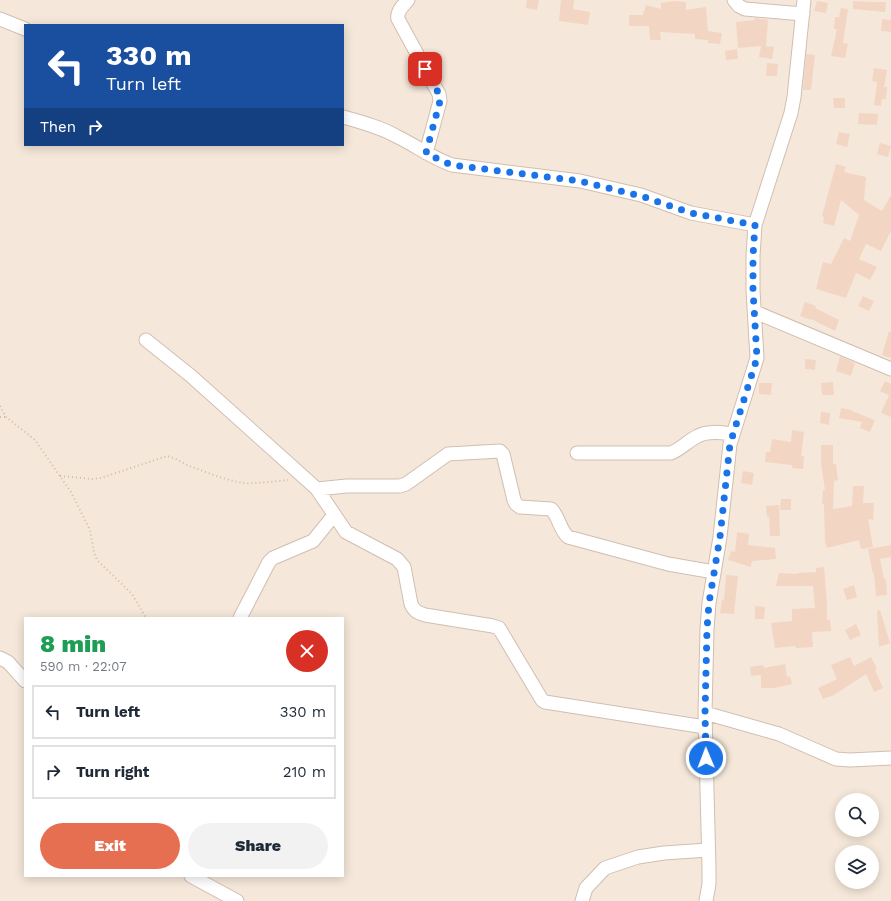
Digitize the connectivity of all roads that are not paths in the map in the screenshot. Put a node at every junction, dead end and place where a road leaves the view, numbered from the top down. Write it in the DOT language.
graph roads {
  1 [pos="408,0"];
  2 [pos="734,0"];
  3 [pos="804,0"];
  4 [pos="803,14"];
  5 [pos="0,19"];
  6 [pos="24,29"];
  7 [pos="344,117"];
  8 [pos="426,153"];
  9 [pos="755,225"];
  10 [pos="755,312"];
  11 [pos="146,340"];
  12 [pos="891,369"];
  13 [pos="733,434"];
  14 [pos="577,453"];
  15 [pos="317,489"];
  16 [pos="334,515"];
  17 [pos="714,572"];
  18 [pos="241,617"];
  19 [pos="0,658"];
  20 [pos="24,680"];
  21 [pos="705,713"];
  22 [pos="705,727"];
  23 [pos="891,758"];
  24 [pos="708,850"];
  25 [pos="193,877"];
  26 [pos="237,901"];
  27 [pos="582,901"];
  28 [pos="706,901"];
  1 -- 8 [label="street"];
  2 -- 4 [label="street"];
  3 -- 4 [label="street"];
  4 -- 9 [label="street"];
  5 -- 6 [label="street"];
  7 -- 8 [label="street"];
  8 -- 9 [label="street"];
  9 -- 10 [label="street"];
  10 -- 12 [label="street"];
  10 -- 13 [label="street"];
  11 -- 15 [label="street"];
  13 -- 14 [label="street"];
  13 -- 17 [label="street"];
  15 -- 16 [label="street"];
  15 -- 17 [label="street"];
  16 -- 18 [label="street"];
  16 -- 22 [label="street"];
  17 -- 21 [label="street"];
  19 -- 20 [label="street"];
  21 -- 22 [label="street"];
  21 -- 23 [label="street"];
  22 -- 24 [label="street"];
  24 -- 27 [label="street"];
  24 -- 28 [label="street"];
  25 -- 26 [label="street"];
}
